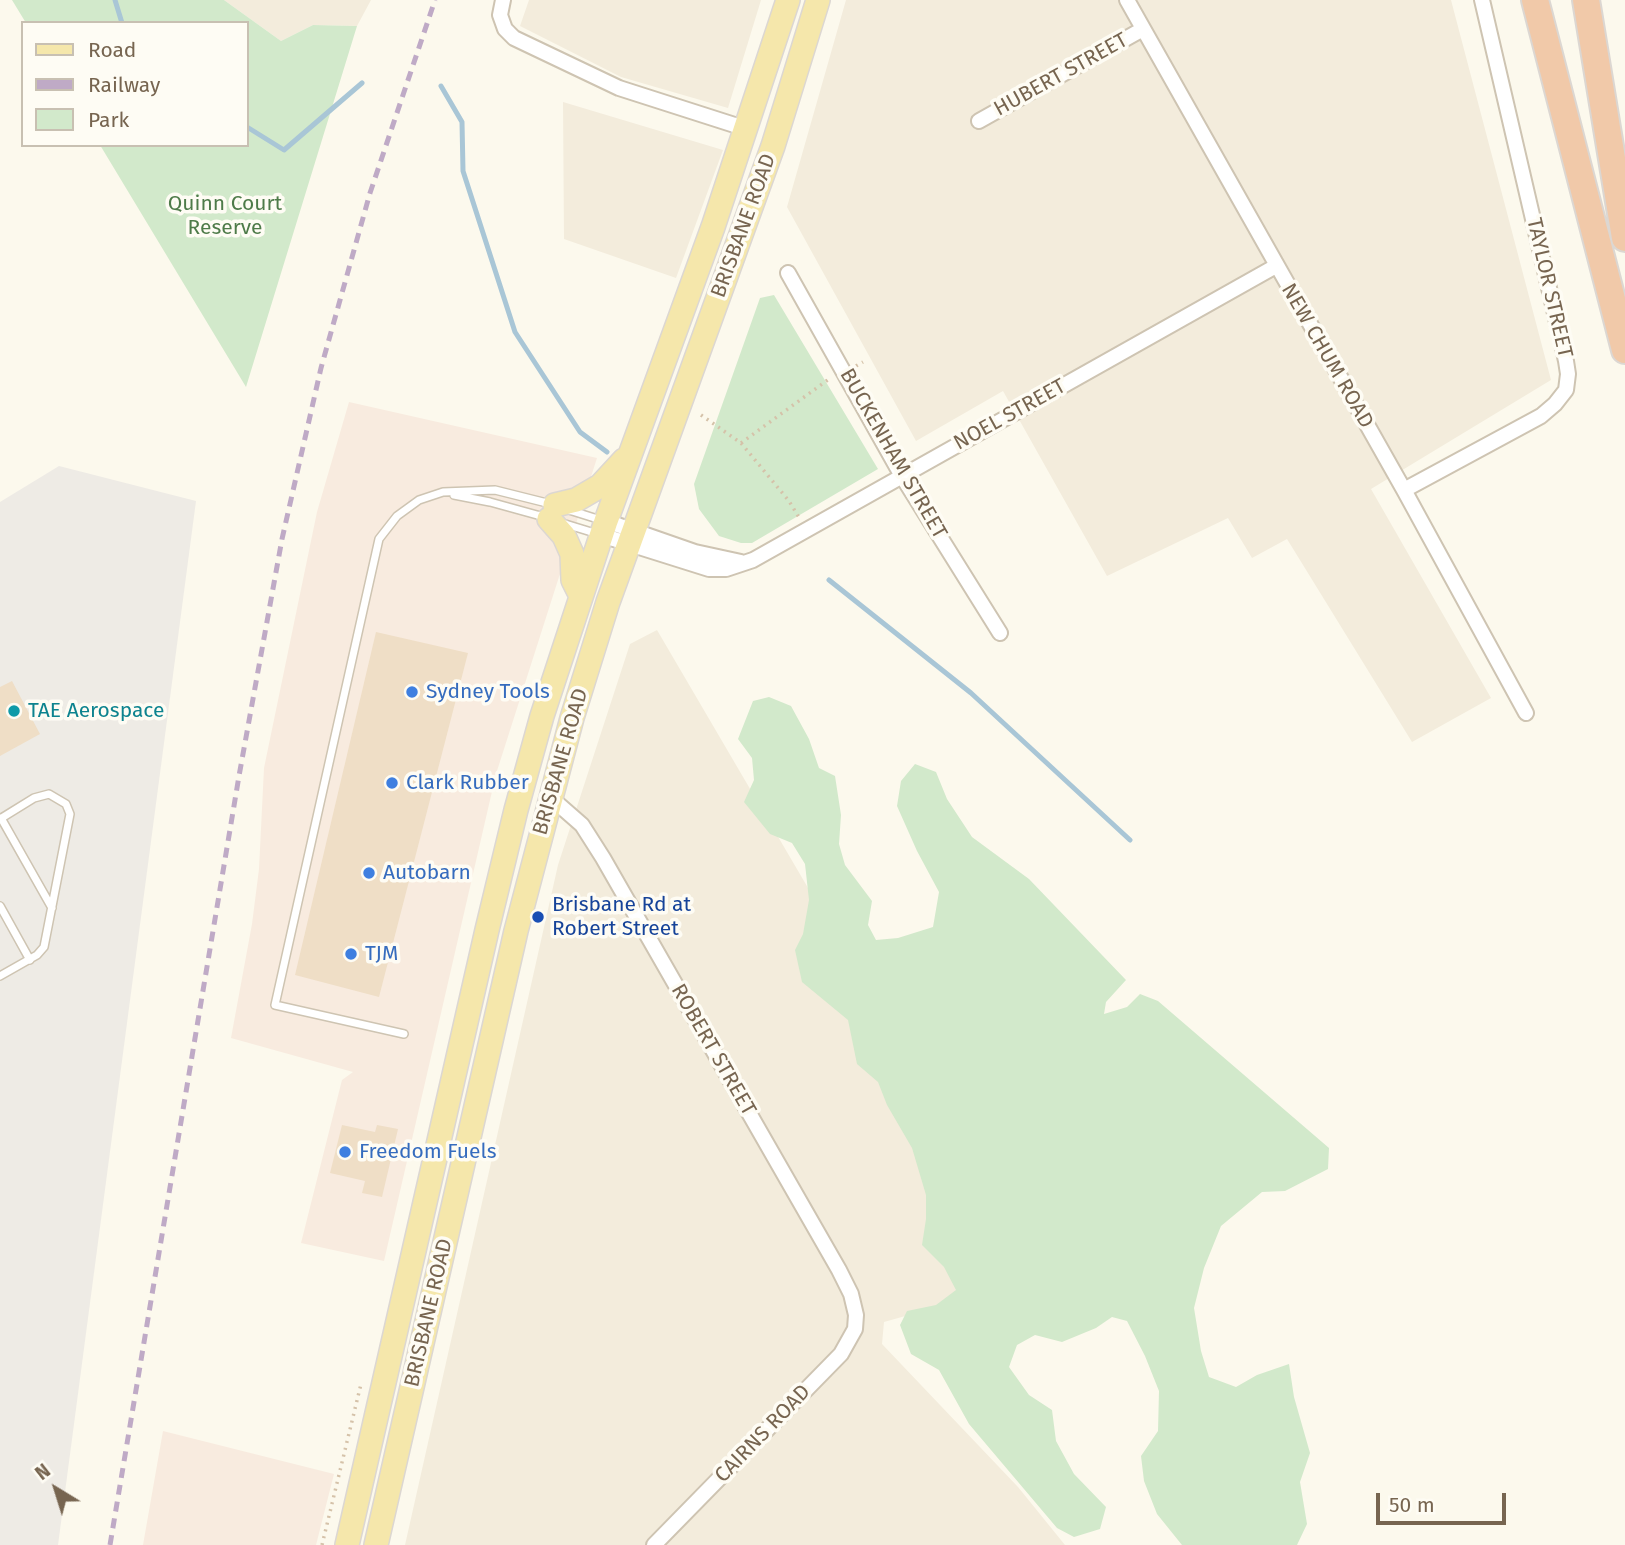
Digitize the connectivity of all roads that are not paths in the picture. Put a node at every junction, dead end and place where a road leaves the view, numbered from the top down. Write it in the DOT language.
graph roads {
  1 [pos="503,0"];
  2 [pos="788,0"];
  3 [pos="818,0"];
  4 [pos="1127,0"];
  5 [pos="1482,0"];
  6 [pos="1535,0"];
  7 [pos="1586,0"];
  8 [pos="1143,29"];
  9 [pos="979,121"];
  10 [pos="747,129"];
  11 [pos="1625,238"];
  12 [pos="1276,266"];
  13 [pos="788,273"];
  14 [pos="1625,350"];
  15 [pos="629,456"];
  16 [pos="902,476"];
  17 [pos="1404,490"];
  18 [pos="443,492"];
  19 [pos="552,512"];
  20 [pos="604,528"];
  21 [pos="631,537"];
  22 [pos="581,596"];
  23 [pos="1000,634"];
  24 [pos="1526,713"];
  25 [pos="550,797"];
  26 [pos="0,819"];
  27 [pos="0,906"];
  28 [pos="52,908"];
  29 [pos="30,960"];
  30 [pos="0,976"];
  31 [pos="404,1034"];
  32 [pos="856,1315"];
  33 [pos="346,1545"];
  34 [pos="376,1545"];
  35 [pos="654,1545"];
  1 -- 10 [label="street"];
  2 -- 10 [label="main road, BRISBANE ROAD"];
  3 -- 21 [label="main road, BRISBANE ROAD"];
  4 -- 8 [label="street, NEW CHUM ROAD"];
  5 -- 17 [label="street, TAYLOR STREET"];
  6 -- 14 [label="highway"];
  7 -- 11 [label="highway"];
  8 -- 9 [label="street, HUBERT STREET"];
  8 -- 12 [label="street, NEW CHUM ROAD"];
  10 -- 15 [label="main road, BRISBANE ROAD"];
  12 -- 16 [label="street, NOEL STREET"];
  12 -- 17 [label="street, NEW CHUM ROAD"];
  13 -- 16 [label="street, BUCKENHAM STREET"];
  15 -- 19 [label="main road"];
  15 -- 20 [label="main road, BRISBANE ROAD"];
  16 -- 21 [label="street, NOEL STREET"];
  16 -- 23 [label="street, BUCKENHAM STREET"];
  17 -- 24 [label="street, NEW CHUM ROAD"];
  18 -- 19 [label="lane"];
  18 -- 19 [label="lane"];
  18 -- 31 [label="lane"];
  19 -- 20 [label="lane, NOEL STREET"];
  19 -- 20 [label="lane, NOEL STREET"];
  19 -- 22 [label="main road"];
  20 -- 21 [label="street, NOEL STREET"];
  20 -- 22 [label="main road, BRISBANE ROAD"];
  21 -- 25 [label="main road, BRISBANE ROAD"];
  22 -- 33 [label="main road, BRISBANE ROAD"];
  25 -- 32 [label="street, ROBERT STREET"];
  25 -- 34 [label="main road, BRISBANE ROAD"];
  26 -- 28 [label="lane"];
  26 -- 28 [label="lane"];
  27 -- 29 [label="lane"];
  28 -- 29 [label="lane"];
  29 -- 30 [label="lane"];
  32 -- 35 [label="street, CAIRNS ROAD"];
}
